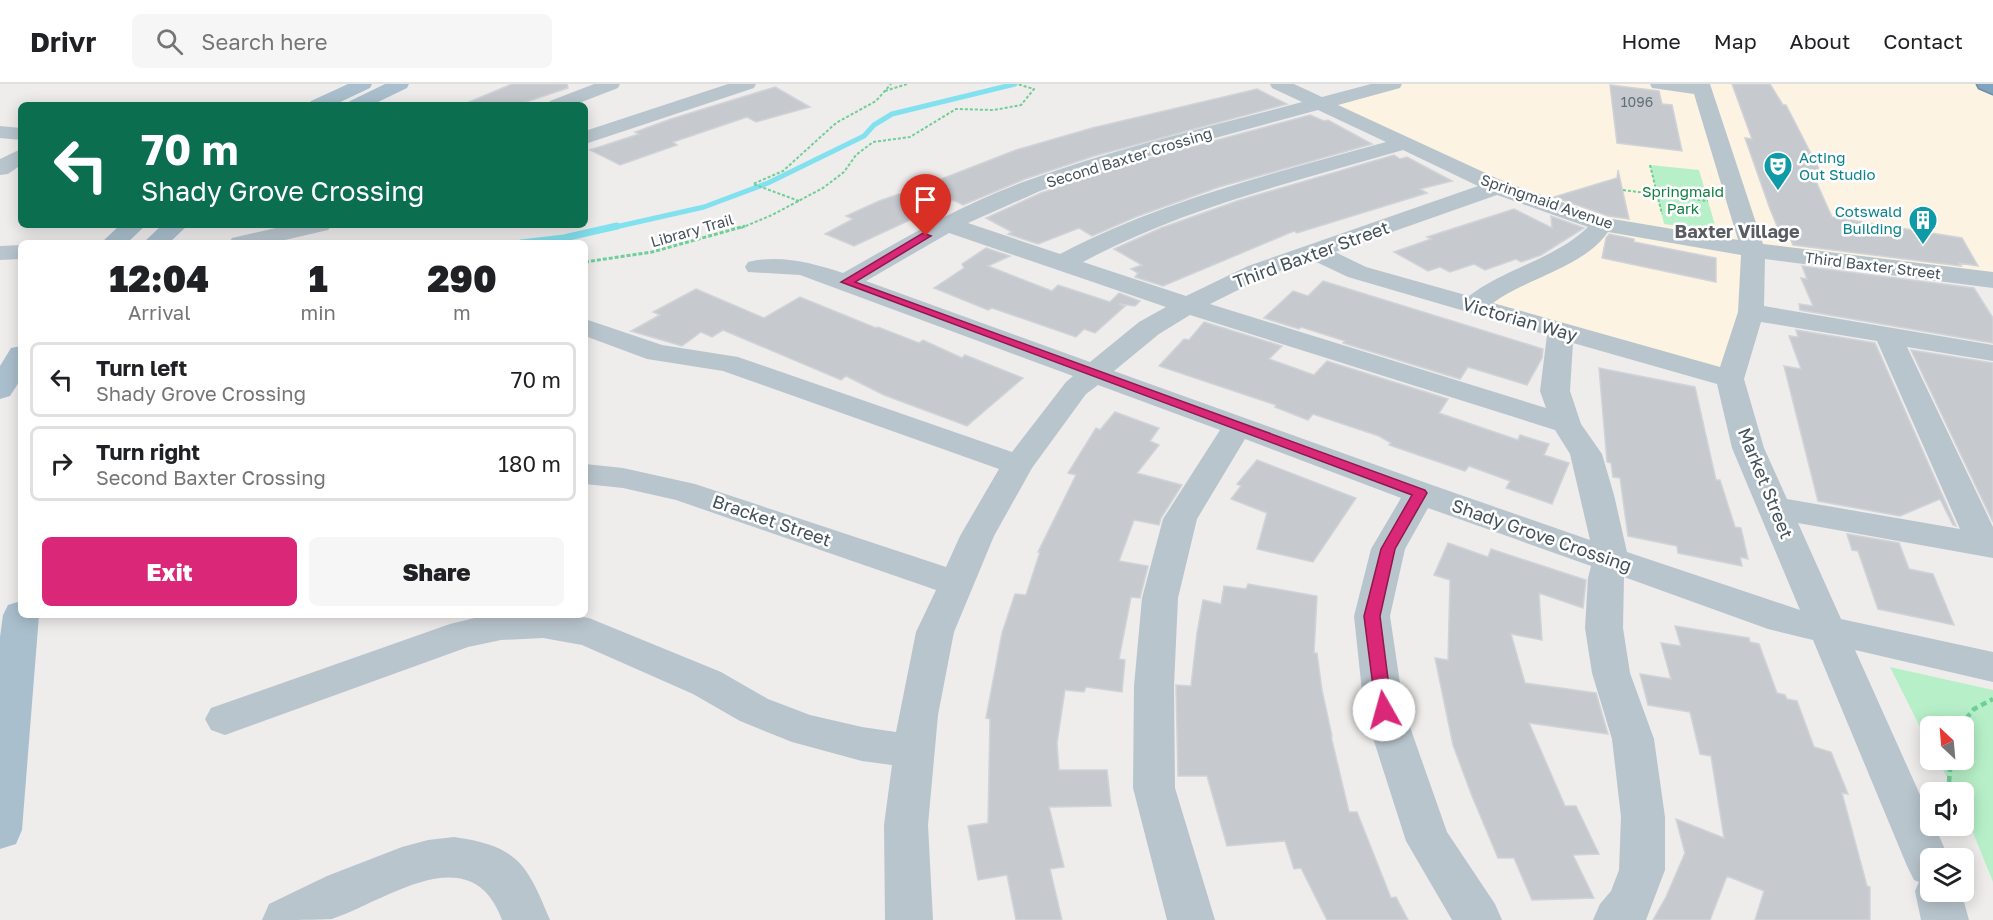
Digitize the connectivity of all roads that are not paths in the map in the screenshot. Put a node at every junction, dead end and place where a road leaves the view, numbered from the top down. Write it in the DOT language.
graph roads {
  1 [pos="363,84"];
  2 [pos="400,84"];
  3 [pos="611,84"];
  4 [pos="746,84"];
  5 [pos="1279,84"];
  6 [pos="1393,84"];
  7 [pos="1659,84"];
  8 [pos="1986,84"];
  9 [pos="1702,87"];
  10 [pos="1993,88"];
  11 [pos="324,102"];
  12 [pos="363,102"];
  13 [pos="565,102"];
  14 [pos="1319,103"];
  15 [pos="588,137"];
  16 [pos="1406,143"];
  17 [pos="18,157"];
  18 [pos="0,169"];
  19 [pos="1497,187"];
  20 [pos="947,224"];
  21 [pos="1602,224"];
  22 [pos="130,228"];
  23 [pos="173,228"];
  24 [pos="307,228"];
  25 [pos="116,240"];
  26 [pos="159,240"];
  27 [pos="254,240"];
  28 [pos="1753,250"];
  29 [pos="1313,251"];
  30 [pos="18,252"];
  31 [pos="0,253"];
  32 [pos="1062,263"];
  33 [pos="757,267"];
  34 [pos="1993,280"];
  35 [pos="846,282"];
  36 [pos="1188,305"];
  37 [pos="1473,306"];
  38 [pos="1751,312"];
  39 [pos="588,328"];
  40 [pos="1561,331"];
  41 [pos="1888,336"];
  42 [pos="1993,353"];
  43 [pos="18,359"];
  44 [pos="1093,373"];
  45 [pos="1730,379"];
  46 [pos="0,390"];
  47 [pos="1566,424"];
  48 [pos="1238,425"];
  49 [pos="1018,465"];
  50 [pos="588,474"];
  51 [pos="1420,493"];
  52 [pos="1775,508"];
  53 [pos="1988,545"];
  54 [pos="1611,558"];
  55 [pos="955,583"];
  56 [pos="21,618"];
  57 [pos="1830,632"];
  58 [pos="1993,667"];
  59 [pos="225,719"];
  60 [pos="914,751"];
  61 [pos="1,807"];
  62 [pos="1922,848"];
  63 [pos="1941,902"];
  64 [pos="903,918"];
  65 [pos="286,920"];
  66 [pos="526,920"];
  67 [pos="1191,920"];
  68 [pos="1478,920"];
  69 [pos="1617,920"];
  70 [pos="1945,920"];
  1 -- 11 [label="main road"];
  2 -- 12 [label="main road"];
  3 -- 13 [label="street"];
  4 -- 15 [label="street"];
  5 -- 14 [label="street, Springmaid Avenue"];
  6 -- 14 [label="street, Second Baxter Crossing"];
  7 -- 9 [label="street"];
  8 -- 10 [label="highway"];
  9 -- 28 [label="street"];
  14 -- 16 [label="street, Springmaid Avenue"];
  14 -- 20 [label="street, Second Baxter Crossing"];
  16 -- 19 [label="street, Springmaid Avenue"];
  16 -- 32 [label="street"];
  17 -- 18 [label="street"];
  19 -- 21 [label="street, Springmaid Avenue"];
  19 -- 29 [label="street, Third Baxter Street"];
  20 -- 32 [label="street"];
  20 -- 35 [label="street, Second Baxter Crossing"];
  21 -- 28 [label="street, Springmaid Avenue"];
  21 -- 37 [label="street"];
  22 -- 25 [label="main road"];
  23 -- 26 [label="main road"];
  24 -- 27 [label="street"];
  28 -- 34 [label="street, Third Baxter Street"];
  28 -- 38 [label="street"];
  29 -- 36 [label="street, Third Baxter Street"];
  29 -- 37 [label="street, Victorian Way"];
  30 -- 31 [label="street"];
  32 -- 36 [label="street"];
  33 -- 35 [label="street, Shady Grove Crossing"];
  35 -- 44 [label="street, Shady Grove Crossing"];
  36 -- 44 [label="street, Third Baxter Street"];
  36 -- 47 [label="street"];
  37 -- 40 [label="street, Victorian Way"];
  38 -- 41 [label="street"];
  38 -- 45 [label="street"];
  39 -- 49 [label="street"];
  40 -- 45 [label="street, Victorian Way"];
  40 -- 47 [label="street"];
  41 -- 42 [label="street"];
  41 -- 53 [label="street"];
  43 -- 46 [label="main road"];
  44 -- 48 [label="street, Shady Grove Crossing"];
  44 -- 49 [label="street, Third Baxter Street"];
  45 -- 52 [label="street, Market Street"];
  47 -- 54 [label="street"];
  48 -- 51 [label="street, Shady Grove Crossing"];
  48 -- 67 [label="street"];
  49 -- 55 [label="street, Third Baxter Street"];
  50 -- 55 [label="street, Bracket Street"];
  51 -- 54 [label="street, Shady Grove Crossing"];
  51 -- 68 [label="street"];
  52 -- 53 [label="street"];
  52 -- 57 [label="street, Market Street"];
  54 -- 57 [label="street, Shady Grove Crossing"];
  54 -- 69 [label="street"];
  55 -- 60 [label="street, Third Baxter Street"];
  56 -- 61 [label="main road"];
  57 -- 58 [label="street, Shady Grove Crossing"];
  57 -- 62 [label="street, Market Street"];
  59 -- 60 [label="street"];
  60 -- 64 [label="street, Third Baxter Street"];
  63 -- 70 [label="street"];
  65 -- 66 [label="street"];
}
